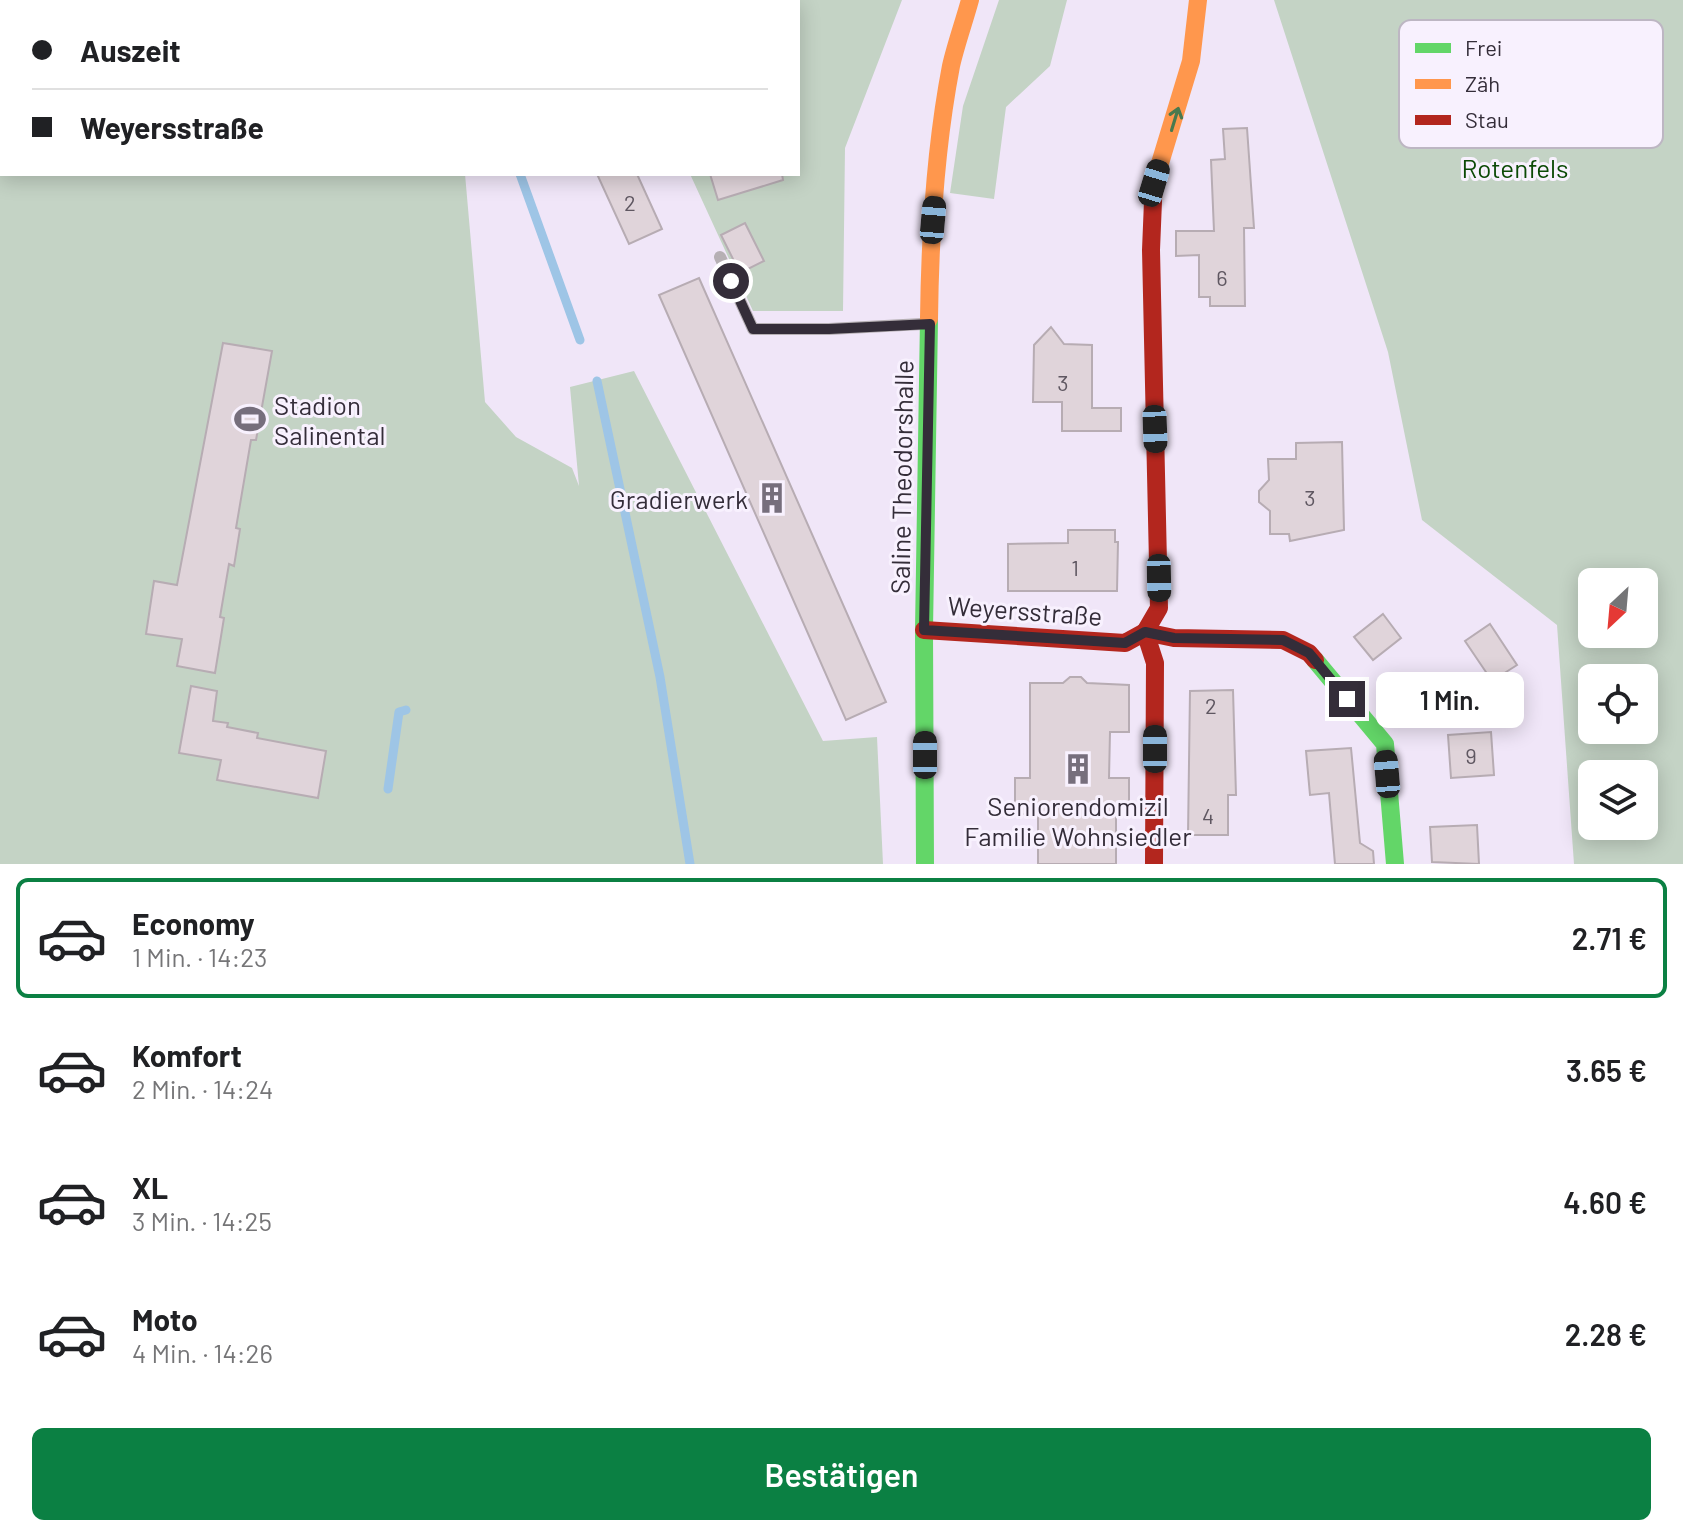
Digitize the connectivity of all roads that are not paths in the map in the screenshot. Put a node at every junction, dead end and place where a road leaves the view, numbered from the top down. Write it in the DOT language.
graph roads {
  1 [pos="970,0"];
  2 [pos="1198,0"];
  3 [pos="720,257"];
  4 [pos="930,324"];
  5 [pos="924,630"];
  6 [pos="1145,632"];
  7 [pos="925,864"];
  8 [pos="1154,864"];
  9 [pos="1395,864"];
  1 -- 4 [label="street, Saline Theodorshalle"];
  6 -- 2 [label="street, one-way"];
  3 -- 4 [label="lane"];
  4 -- 5 [label="street, Saline Theodorshalle"];
  5 -- 6 [label="street, Weyersstraße"];
  5 -- 7 [label="street, Saline Theodorshalle"];
  6 -- 8 [label="street"];
  6 -- 9 [label="street, Weyersstraße"];
}
